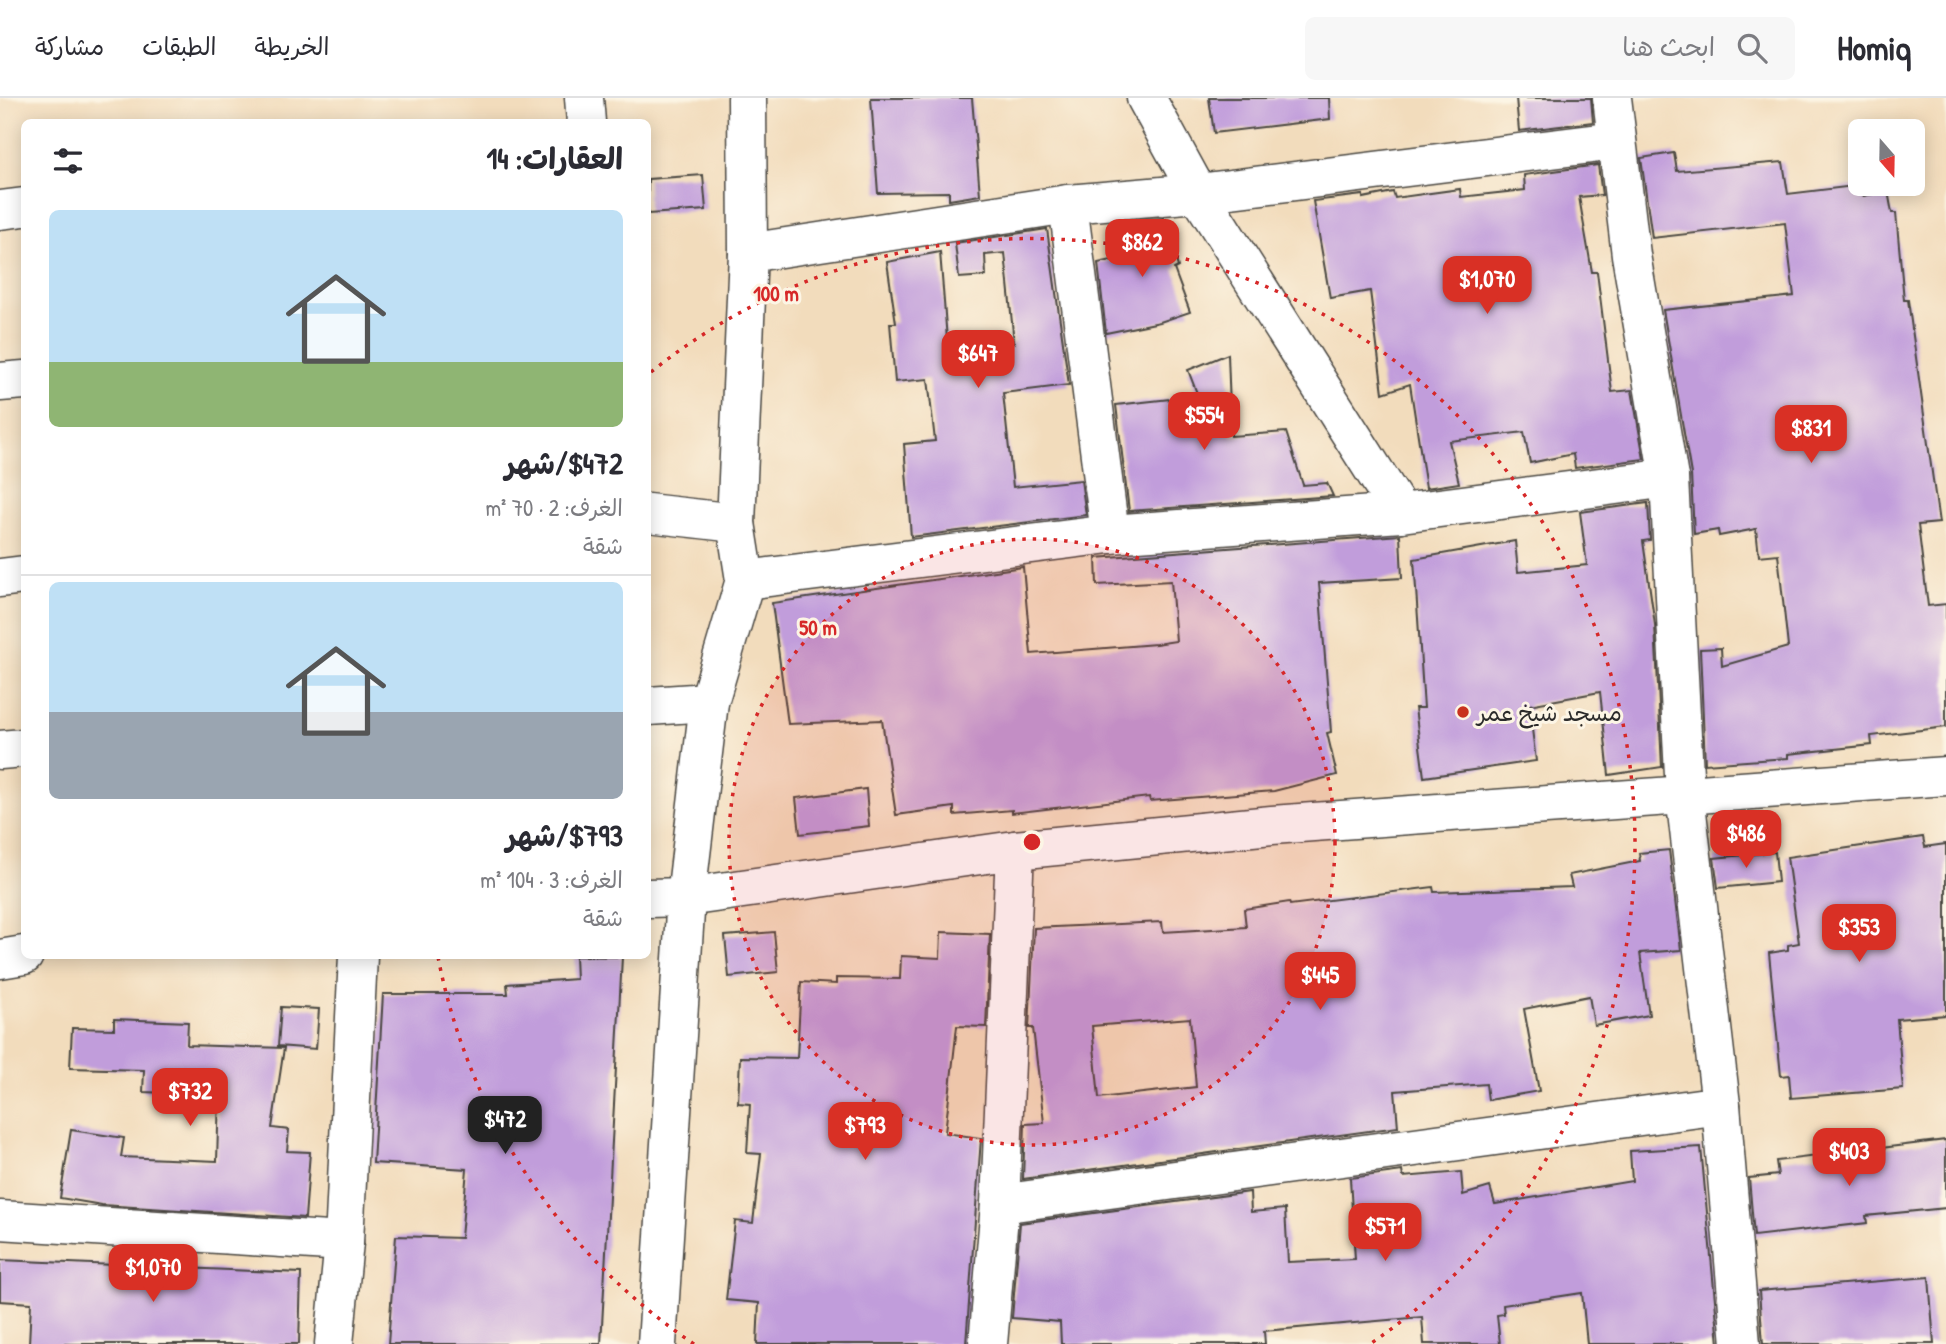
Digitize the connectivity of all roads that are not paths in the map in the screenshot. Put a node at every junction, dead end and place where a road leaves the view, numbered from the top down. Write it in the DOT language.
graph roads {
  1 [pos="584,98"];
  2 [pos="747,98"];
  3 [pos="1146,98"];
  4 [pos="1612,98"];
  5 [pos="586,119"];
  6 [pos="1616,141"];
  7 [pos="1198,193"];
  8 [pos="1068,204"];
  9 [pos="21,207"];
  10 [pos="0,210"];
  11 [pos="748,253"];
  12 [pos="21,380"];
  13 [pos="0,382"];
  14 [pos="1669,478"];
  15 [pos="651,513"];
  16 [pos="1401,513"];
  17 [pos="736,523"];
  18 [pos="1110,534"];
  19 [pos="21,575"];
  20 [pos="0,578"];
  21 [pos="745,580"];
  22 [pos="709,702"];
  23 [pos="651,706"];
  24 [pos="21,748"];
  25 [pos="0,750"];
  26 [pos="1946,776"];
  27 [pos="1685,795"];
  28 [pos="1015,850"];
  29 [pos="686,897"];
  30 [pos="651,898"];
  31 [pos="21,956"];
  32 [pos="0,959"];
  33 [pos="358,959"];
  34 [pos="1721,1105"];
  35 [pos="1000,1204"];
  36 [pos="0,1220"];
  37 [pos="344,1242"];
  38 [pos="334,1344"];
  39 [pos="657,1344"];
  40 [pos="988,1344"];
  41 [pos="1741,1344"];
  1 -- 5 [label="street"];
  2 -- 11 [label="street"];
  3 -- 7 [label="street"];
  4 -- 6 [label="street"];
  6 -- 7 [label="street"];
  6 -- 14 [label="street"];
  7 -- 8 [label="street"];
  7 -- 16 [label="street"];
  8 -- 11 [label="street"];
  8 -- 18 [label="street"];
  9 -- 10 [label="street"];
  11 -- 17 [label="street"];
  12 -- 13 [label="street"];
  14 -- 16 [label="street"];
  14 -- 27 [label="street"];
  15 -- 17 [label="street"];
  16 -- 18 [label="street"];
  17 -- 21 [label="street"];
  18 -- 21 [label="street"];
  19 -- 20 [label="street"];
  21 -- 22 [label="street"];
  22 -- 23 [label="street"];
  22 -- 29 [label="street"];
  24 -- 25 [label="street"];
  26 -- 27 [label="street"];
  27 -- 28 [label="street"];
  27 -- 34 [label="street"];
  28 -- 29 [label="street"];
  28 -- 35 [label="street"];
  29 -- 30 [label="street"];
  29 -- 39 [label="street"];
  31 -- 32 [label="street"];
  33 -- 37 [label="street"];
  34 -- 35 [label="street"];
  34 -- 41 [label="street"];
  35 -- 40 [label="street"];
  36 -- 37 [label="street"];
  37 -- 38 [label="street"];
}
